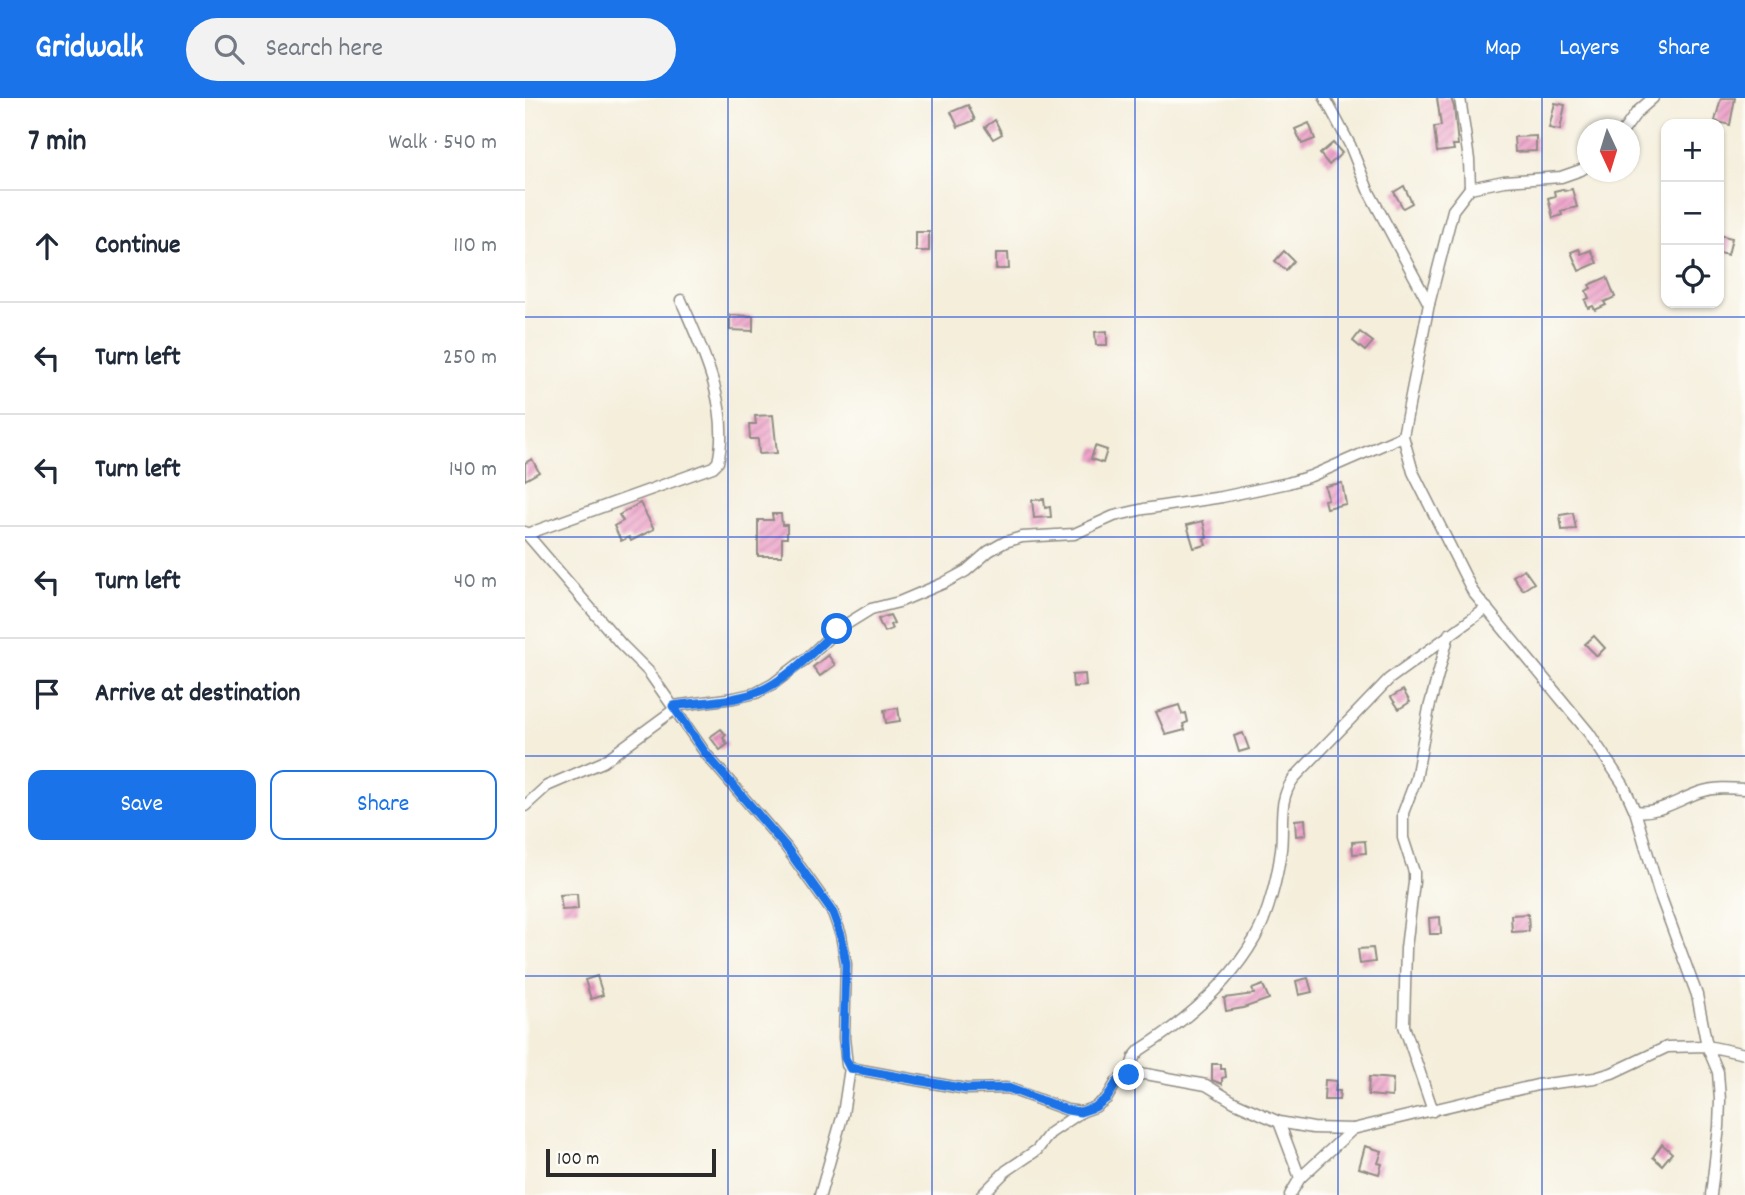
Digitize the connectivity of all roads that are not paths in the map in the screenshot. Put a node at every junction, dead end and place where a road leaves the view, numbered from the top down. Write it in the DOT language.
graph roads {
  1 [pos="1325,98"];
  2 [pos="1460,98"];
  3 [pos="1653,98"];
  4 [pos="1632,119"];
  5 [pos="1577,171"];
  6 [pos="1470,188"];
  7 [pos="681,300"];
  8 [pos="1429,304"];
  9 [pos="1403,436"];
  10 [pos="526,533"];
  11 [pos="1487,608"];
  12 [pos="1449,634"];
  13 [pos="674,707"];
  14 [pos="1745,789"];
  15 [pos="525,806"];
  16 [pos="1635,811"];
  17 [pos="1707,1046"];
  18 [pos="1745,1054"];
  19 [pos="850,1068"];
  20 [pos="1129,1075"];
  21 [pos="1433,1111"];
  22 [pos="1080,1112"];
  23 [pos="1279,1122"];
  24 [pos="1353,1129"];
  25 [pos="1300,1178"];
  26 [pos="820,1195"];
  27 [pos="982,1195"];
  28 [pos="1290,1195"];
  29 [pos="1711,1195"];
  1 -- 8 [label="street"];
  2 -- 6 [label="street"];
  3 -- 4 [label="street"];
  5 -- 6 [label="street"];
  6 -- 8 [label="street"];
  7 -- 10 [label="street"];
  8 -- 9 [label="street"];
  9 -- 11 [label="street"];
  9 -- 13 [label="street"];
  10 -- 13 [label="street"];
  11 -- 12 [label="street"];
  11 -- 16 [label="street"];
  12 -- 20 [label="street"];
  12 -- 21 [label="street"];
  13 -- 15 [label="street"];
  13 -- 19 [label="street"];
  14 -- 16 [label="street"];
  16 -- 17 [label="street"];
  17 -- 18 [label="street"];
  17 -- 21 [label="street"];
  17 -- 29 [label="street"];
  19 -- 22 [label="street"];
  19 -- 26 [label="street"];
  20 -- 22 [label="street"];
  20 -- 23 [label="street"];
  21 -- 24 [label="street"];
  22 -- 27 [label="street"];
  23 -- 24 [label="street"];
  23 -- 25 [label="street"];
  24 -- 25 [label="street"];
  25 -- 28 [label="street"];
}
